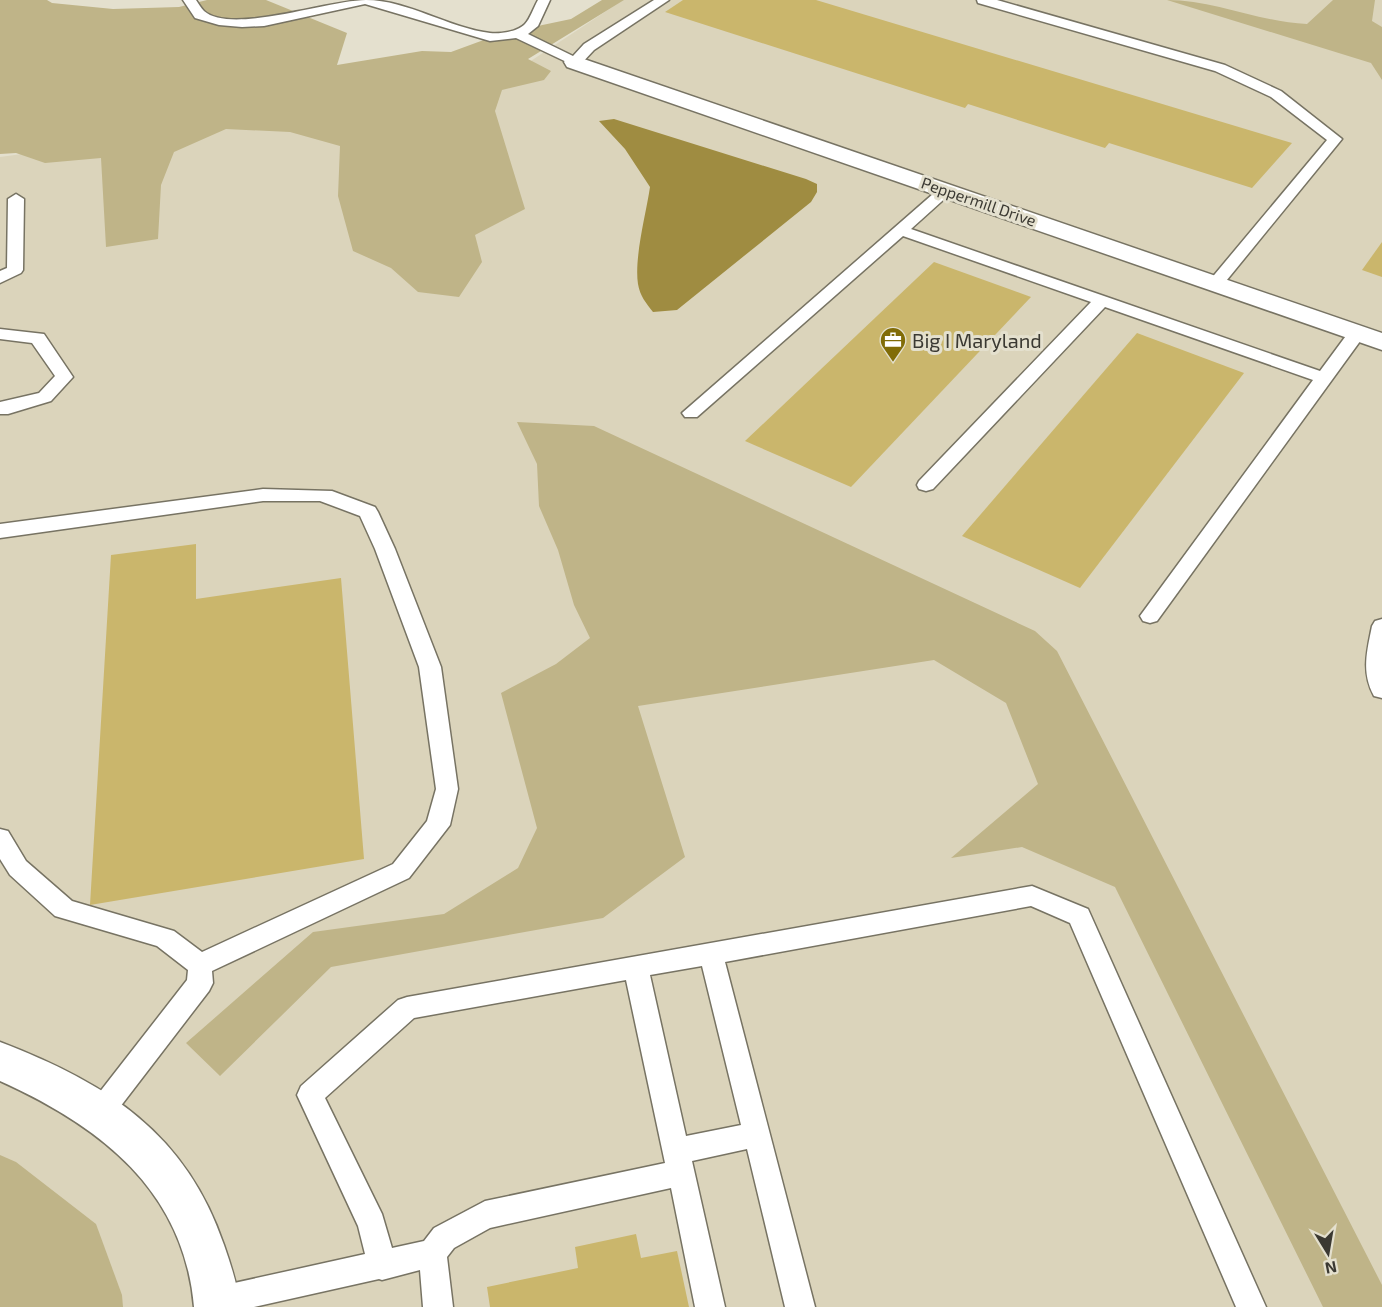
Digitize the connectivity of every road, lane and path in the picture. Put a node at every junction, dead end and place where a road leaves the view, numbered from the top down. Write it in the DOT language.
graph roads {
  1 [pos="189,0"];
  2 [pos="366,0"];
  3 [pos="544,0"];
  4 [pos="663,0"];
  5 [pos="983,0"];
  6 [pos="518,34"];
  7 [pos="575,62"];
  8 [pos="946,189"];
  9 [pos="16,199"];
  10 [pos="900,230"];
  11 [pos="0,278"];
  12 [pos="1216,283"];
  13 [pos="1103,300"];
  14 [pos="1357,333"];
  15 [pos="0,334"];
  16 [pos="1382,342"];
  17 [pos="1324,378"];
  18 [pos="0,408"];
  19 [pos="691,413"];
  20 [pos="926,485"];
  21 [pos="0,531"];
  22 [pos="1150,616"];
  23 [pos="1382,626"];
  24 [pos="1382,690"];
  25 [pos="0,838"];
  26 [pos="711,954"];
  27 [pos="201,965"];
  28 [pos="636,967"];
  29 [pos="0,1061"];
  30 [pos="100,1111"];
  31 [pos="756,1134"];
  32 [pos="679,1162"];
  33 [pos="432,1253"];
  34 [pos="382,1266"];
  35 [pos="217,1304"];
  36 [pos="438,1307"];
  37 [pos="710,1307"];
  38 [pos="800,1307"];
  39 [pos="1251,1307"];
  1 -- 2 [label="lane"];
  2 -- 6 [label="lane"];
  3 -- 6 [label="lane"];
  4 -- 7 [label="lane"];
  5 -- 12 [label="lane"];
  6 -- 7 [label="lane"];
  7 -- 8 [label="street, Peppermill Drive"];
  8 -- 10 [label="lane"];
  8 -- 12 [label="street, Peppermill Drive"];
  9 -- 11 [label="lane"];
  10 -- 13 [label="lane"];
  10 -- 19 [label="lane"];
  12 -- 14 [label="street, Peppermill Drive"];
  13 -- 17 [label="lane"];
  13 -- 20 [label="lane"];
  14 -- 16 [label="street, Peppermill Drive"];
  14 -- 17 [label="lane"];
  15 -- 18 [label="lane"];
  17 -- 22 [label="lane"];
  21 -- 27 [label="lane"];
  23 -- 24 [label="lane"];
  25 -- 27 [label="lane"];
  26 -- 28 [label="lane"];
  26 -- 31 [label="lane"];
  26 -- 39 [label="lane"];
  27 -- 30 [label="lane"];
  28 -- 32 [label="lane"];
  28 -- 34 [label="lane"];
  29 -- 30 [label="street"];
  30 -- 35 [label="street"];
  31 -- 32 [label="lane"];
  31 -- 38 [label="lane"];
  32 -- 33 [label="lane"];
  32 -- 37 [label="lane"];
  33 -- 34 [label="lane"];
  33 -- 36 [label="lane"];
  34 -- 35 [label="lane"];
}
